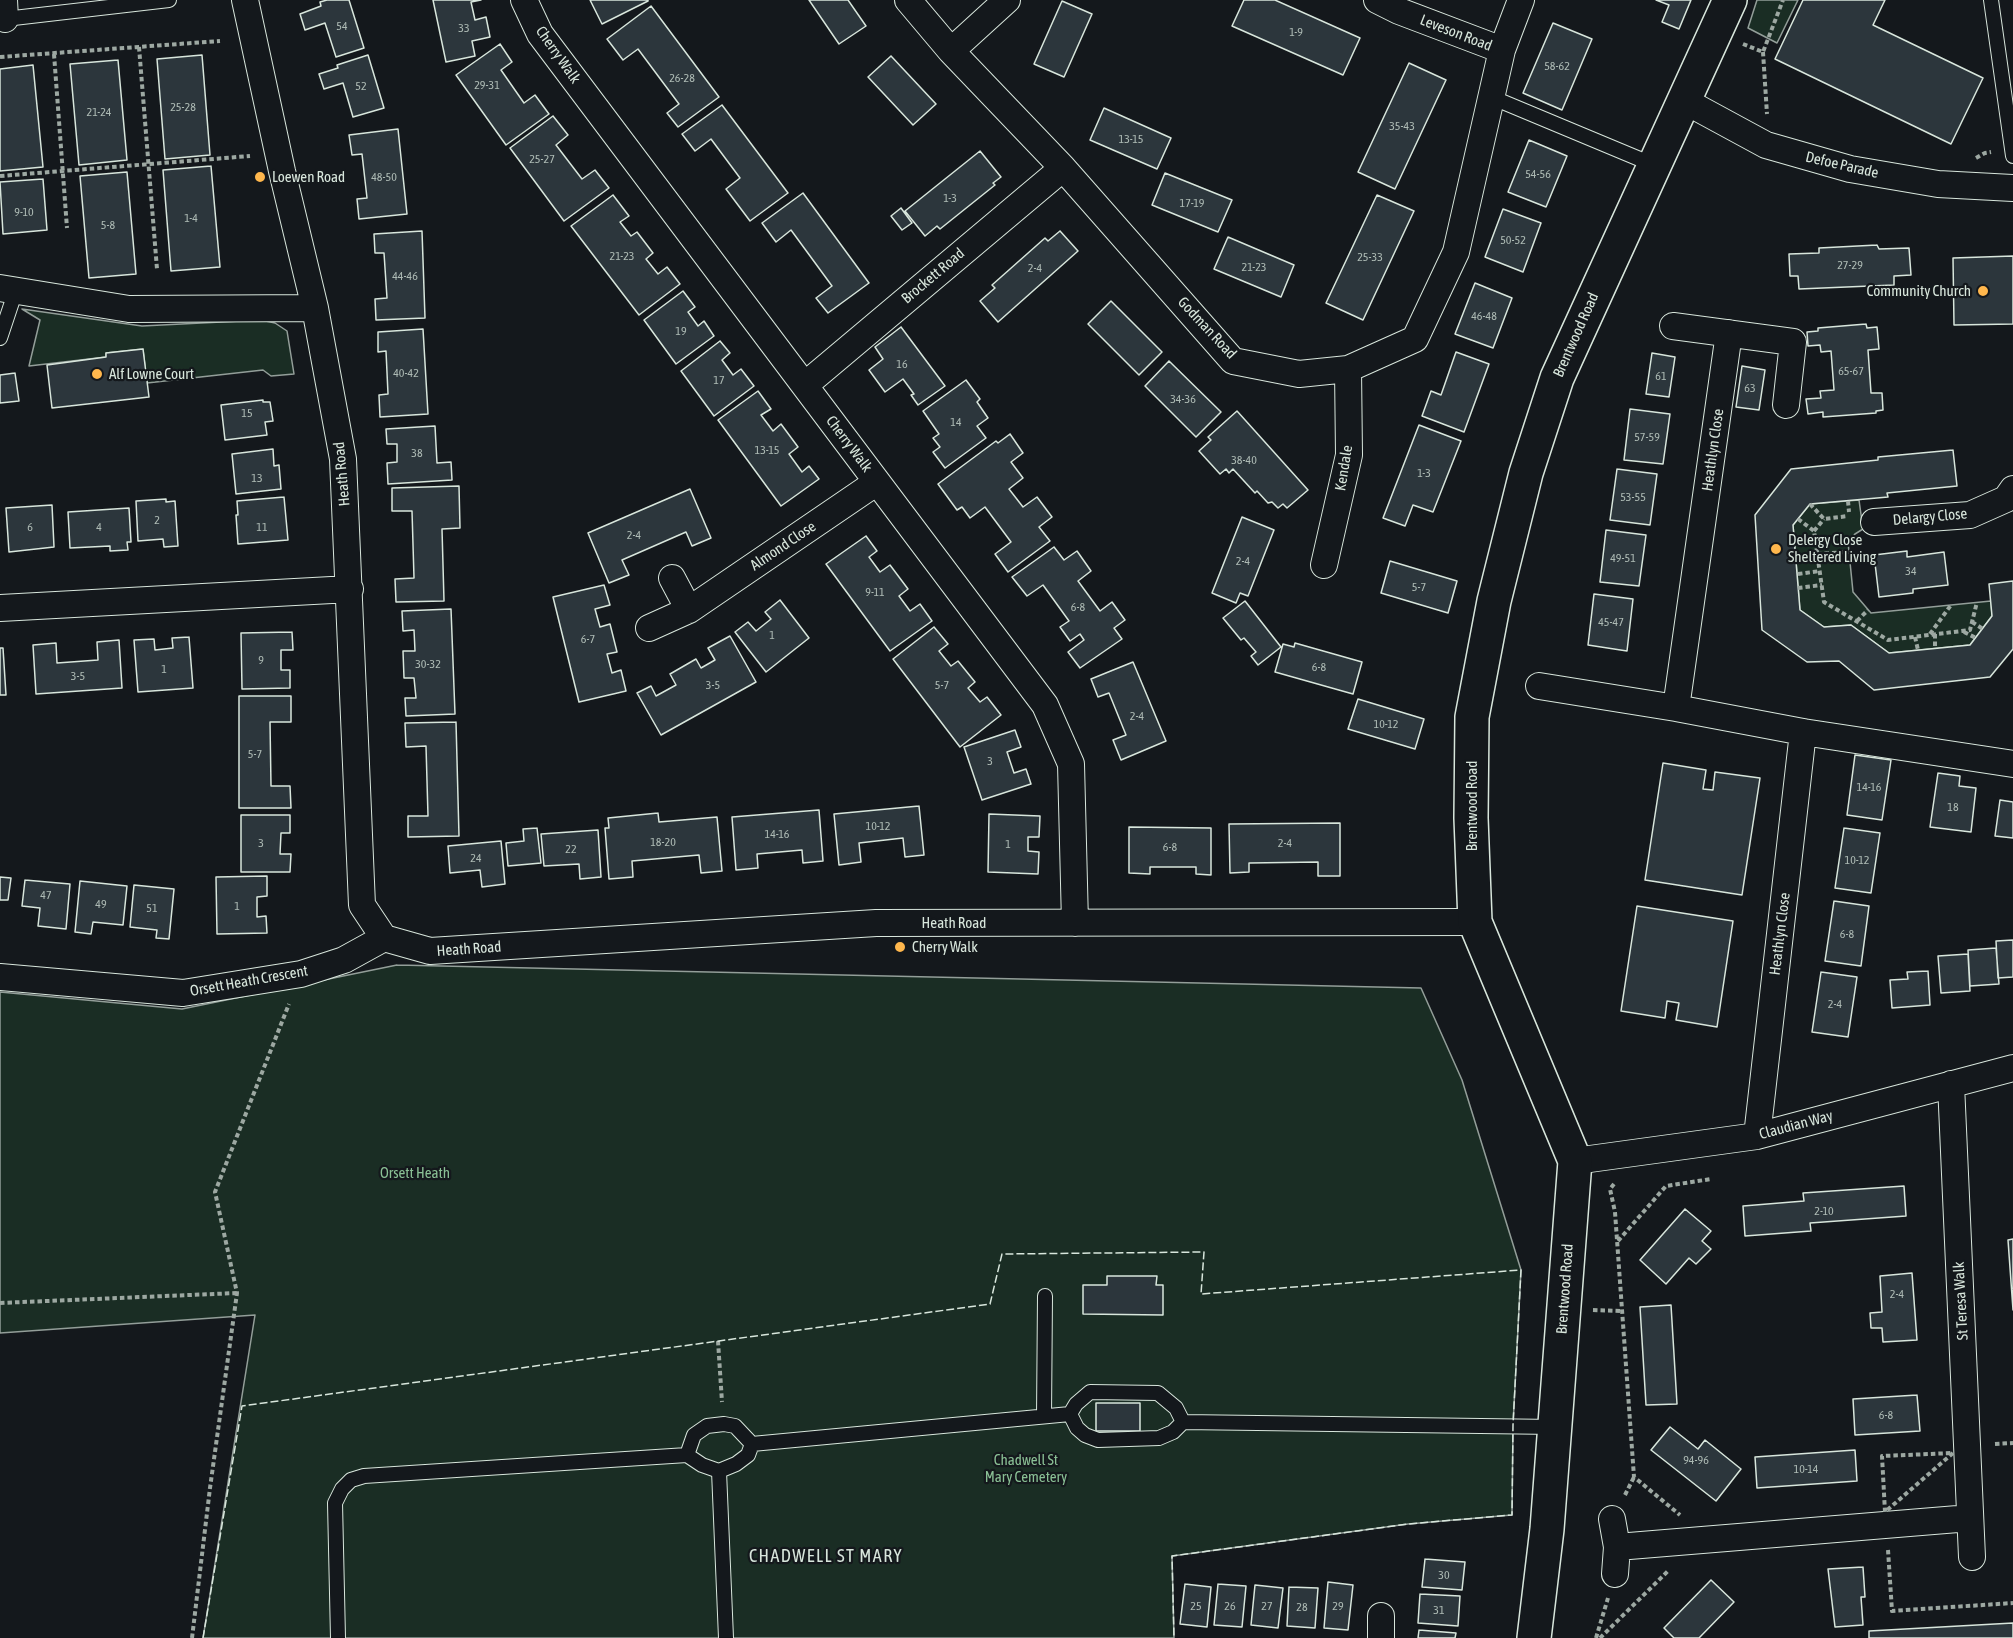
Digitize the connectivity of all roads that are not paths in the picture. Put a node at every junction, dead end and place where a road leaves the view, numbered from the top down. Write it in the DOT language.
graph roads {
  1 [pos="169,0"];
  2 [pos="244,0"];
  3 [pos="524,0"];
  4 [pos="908,0"];
  5 [pos="1007,0"];
  6 [pos="1377,0"];
  7 [pos="1521,0"];
  8 [pos="1730,0"];
  9 [pos="1990,0"];
  10 [pos="5,9"];
  11 [pos="1502,50"];
  12 [pos="951,51"];
  13 [pos="1491,98"];
  14 [pos="1683,100"];
  15 [pos="2012,150"];
  16 [pos="2013,156"];
  17 [pos="1654,165"];
  18 [pos="1063,168"];
  19 [pos="2013,188"];
  20 [pos="8,289"];
  21 [pos="315,308"];
  22 [pos="1673,326"];
  23 [pos="1729,333"];
  24 [pos="0,338"];
  25 [pos="1348,369"];
  26 [pos="805,385"];
  27 [pos="1786,405"];
  28 [pos="877,482"];
  29 [pos="2011,499"];
  30 [pos="1862,519"];
  31 [pos="1324,565"];
  32 [pos="672,578"];
  33 [pos="350,589"];
  34 [pos="0,608"];
  35 [pos="689,610"];
  36 [pos="649,628"];
  37 [pos="1539,686"];
  38 [pos="1676,708"];
  39 [pos="1803,732"];
  40 [pos="2013,764"];
  41 [pos="1475,922"];
  42 [pos="1075,923"];
  43 [pos="384,938"];
  44 [pos="0,977"];
  45 [pos="2013,1068"];
  46 [pos="1951,1084"];
  47 [pos="1757,1136"];
  48 [pos="1575,1161"];
  49 [pos="1045,1296"];
  50 [pos="1070,1414"];
  51 [pos="1044,1416"];
  52 [pos="1183,1422"];
  53 [pos="1555,1427"];
  54 [pos="753,1444"];
  55 [pos="687,1455"];
  56 [pos="719,1470"];
  57 [pos="1970,1518"];
  58 [pos="1612,1519"];
  59 [pos="1617,1547"];
  60 [pos="1972,1557"];
  61 [pos="1615,1574"];
  62 [pos="338,1638"];
  63 [pos="726,1638"];
  64 [pos="1534,1638"];
  1 -- 10 [label="lane"];
  2 -- 21 [label="street, Heath Road"];
  3 -- 26 [label="street, Cherry Walk"];
  4 -- 12 [label="street, Godman Road"];
  5 -- 12 [label="street"];
  6 -- 11 [label="street, Leveson Road"];
  7 -- 11 [label="street, Godman Road"];
  8 -- 14 [label="street, Brentwood Road"];
  9 -- 15 [label="lane"];
  11 -- 13 [label="street, Godman Road"];
  12 -- 18 [label="street, Godman Road"];
  13 -- 17 [label="lane"];
  13 -- 25 [label="street, Godman Road"];
  14 -- 17 [label="street, Brentwood Road"];
  14 -- 19 [label="street, Defoe Parade"];
  15 -- 16 [label="lane"];
  17 -- 41 [label="street, Brentwood Road"];
  18 -- 25 [label="street, Godman Road"];
  18 -- 26 [label="street, Brockett Road"];
  20 -- 21 [label="street"];
  20 -- 24 [label="lane"];
  21 -- 33 [label="street, Heath Road"];
  22 -- 23 [label="street"];
  23 -- 27 [label="street"];
  23 -- 38 [label="street, Heathlyn Close"];
  25 -- 31 [label="street, Kendale"];
  26 -- 28 [label="street, Cherry Walk"];
  28 -- 35 [label="street, Almond Close"];
  28 -- 42 [label="street, Cherry Walk"];
  29 -- 30 [label="street, Delargy Close"];
  32 -- 35 [label="street"];
  33 -- 34 [label="street"];
  33 -- 43 [label="street, Heath Road"];
  35 -- 36 [label="street, Almond Close"];
  37 -- 38 [label="street"];
  38 -- 39 [label="street"];
  39 -- 40 [label="street"];
  39 -- 47 [label="street, Heathlyn Close"];
  41 -- 42 [label="street, Heath Road"];
  41 -- 48 [label="street, Brentwood Road"];
  42 -- 43 [label="street, Heath Road"];
  43 -- 44 [label="street, Orsett Heath Crescent"];
  45 -- 46 [label="street, Claudian Way"];
  46 -- 47 [label="street, Claudian Way"];
  46 -- 57 [label="street, St Teresa Walk"];
  47 -- 48 [label="street, Claudian Way"];
  48 -- 53 [label="street, Brentwood Road"];
  49 -- 51 [label="lane"];
  50 -- 51 [label="lane"];
  50 -- 52 [label="lane"];
  50 -- 52 [label="lane"];
  51 -- 54 [label="lane"];
  52 -- 53 [label="lane"];
  53 -- 64 [label="street, Brentwood Road"];
  54 -- 55 [label="lane"];
  54 -- 56 [label="lane"];
  55 -- 56 [label="lane"];
  55 -- 62 [label="lane"];
  56 -- 63 [label="lane"];
  57 -- 59 [label="street"];
  57 -- 60 [label="street, St Teresa Walk"];
  58 -- 59 [label="street"];
  59 -- 61 [label="street"];
}
